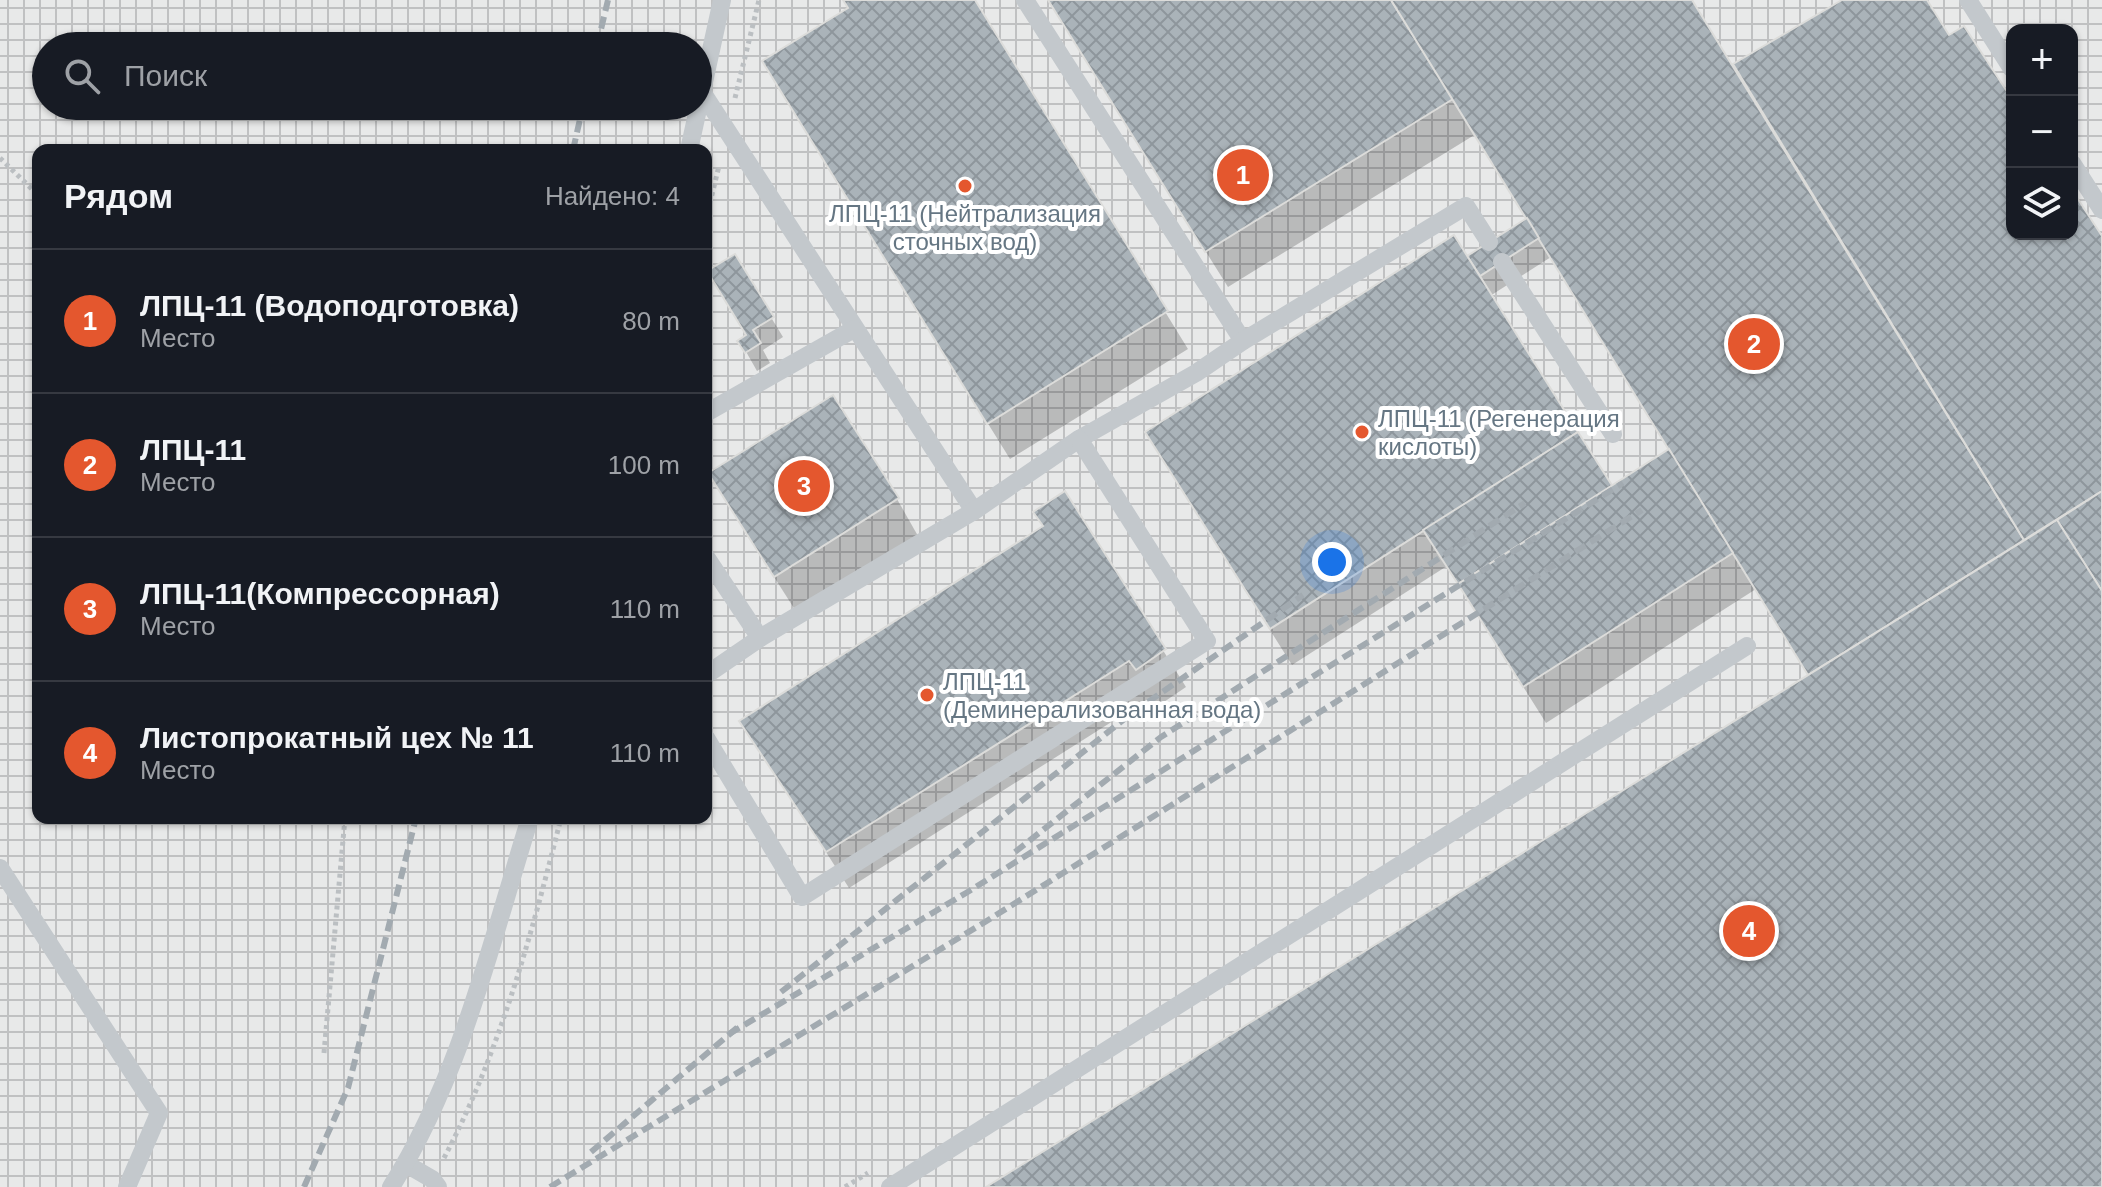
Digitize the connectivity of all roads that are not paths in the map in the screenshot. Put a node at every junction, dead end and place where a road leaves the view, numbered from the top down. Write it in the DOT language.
graph roads {
  1 [pos="722,0"];
  2 [pos="1025,0"];
  3 [pos="1968,0"];
  4 [pos="712,46"];
  5 [pos="2006,60"];
  6 [pos="712,108"];
  7 [pos="696,120"];
  8 [pos="690,144"];
  9 [pos="2075,168"];
  10 [pos="2102,210"];
  11 [pos="1489,242"];
  12 [pos="1502,262"];
  13 [pos="854,329"];
  14 [pos="1243,341"];
  15 [pos="712,410"];
  16 [pos="1613,434"];
  17 [pos="1079,439"];
  18 [pos="974,511"];
  19 [pos="712,566"];
  20 [pos="760,638"];
  21 [pos="1747,646"];
  22 [pos="712,671"];
  23 [pos="712,748"];
  24 [pos="528,824"];
  25 [pos="0,868"];
  26 [pos="406,1164"];
  27 [pos="127,1187"];
  28 [pos="391,1187"];
  29 [pos="438,1187"];
  30 [pos="890,1187"];
  1 -- 4 [label="lane"];
  2 -- 14 [label="lane"];
  3 -- 5 [label="lane"];
  6 -- 13 [label="lane"];
  7 -- 8 [label="lane"];
  9 -- 10 [label="lane"];
  11 -- 14 [label="lane"];
  12 -- 16 [label="lane"];
  13 -- 15 [label="lane"];
  13 -- 18 [label="lane"];
  14 -- 17 [label="lane"];
  17 -- 18 [label="lane"];
  17 -- 23 [label="lane"];
  18 -- 20 [label="lane"];
  19 -- 20 [label="lane"];
  20 -- 22 [label="lane"];
  21 -- 30 [label="lane"];
  24 -- 26 [label="lane"];
  25 -- 27 [label="lane"];
  26 -- 28 [label="lane"];
  26 -- 29 [label="lane"];
}
